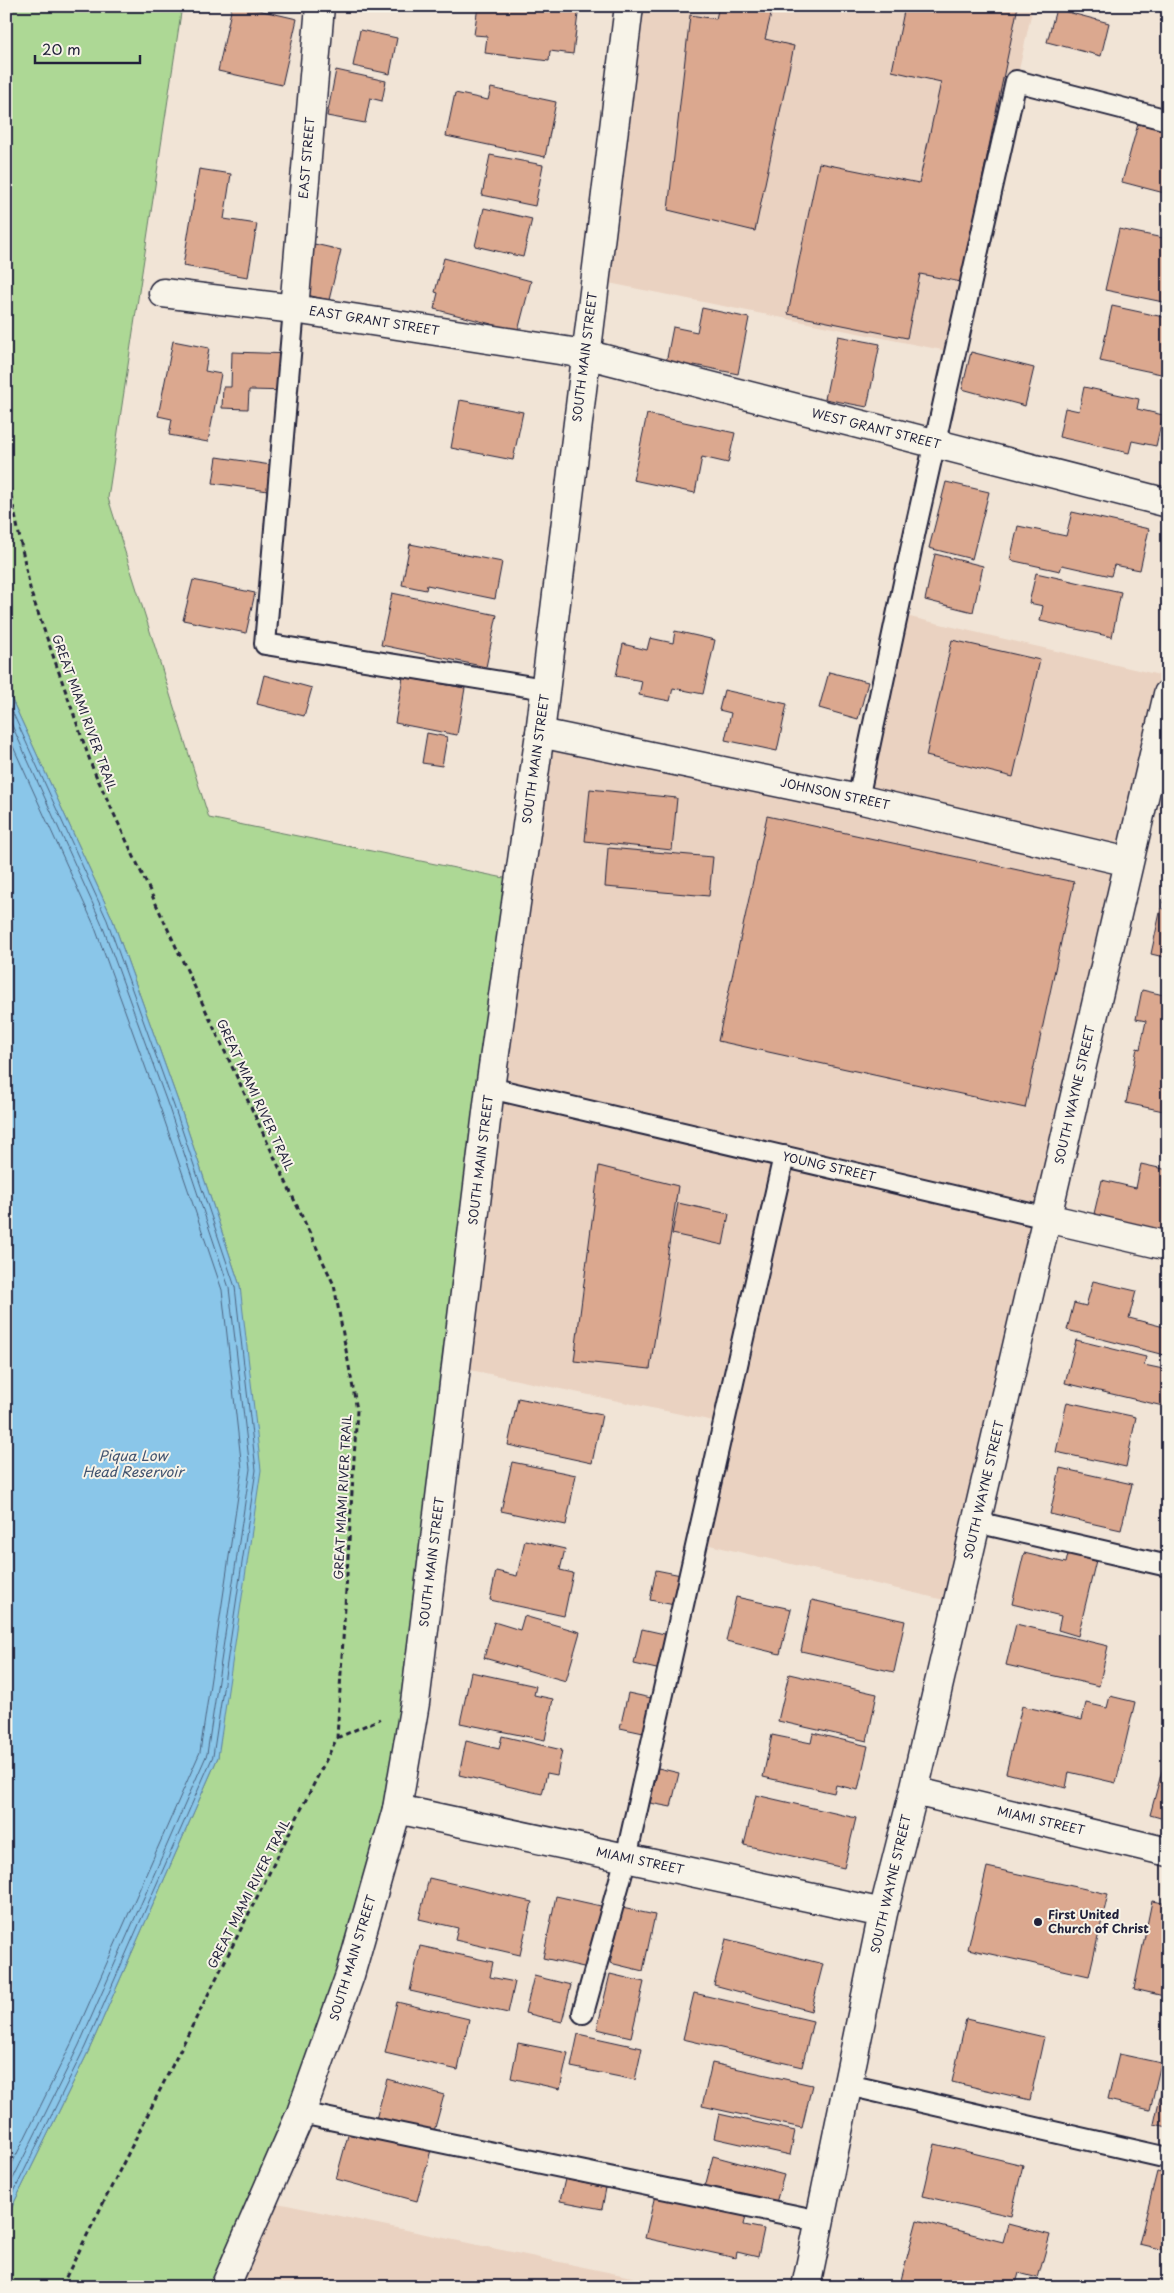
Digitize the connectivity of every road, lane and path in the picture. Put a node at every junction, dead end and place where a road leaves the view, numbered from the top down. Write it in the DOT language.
graph roads {
  1 [pos="10,6"];
  2 [pos="320,6"];
  3 [pos="629,6"];
  4 [pos="6,40"];
  5 [pos="1168,120"];
  6 [pos="162,293"];
  7 [pos="294,309"];
  8 [pos="585,354"];
  9 [pos="935,444"];
  10 [pos="6,471"];
  11 [pos="1168,503"];
  12 [pos="545,689"];
  13 [pos="1168,694"];
  14 [pos="540,732"];
  15 [pos="858,798"];
  16 [pos="1129,862"];
  17 [pos="490,1088"];
  18 [pos="784,1156"];
  19 [pos="1047,1218"];
  20 [pos="1168,1246"];
  21 [pos="976,1522"];
  22 [pos="1168,1566"];
  23 [pos="415,1703"];
  24 [pos="337,1738"];
  25 [pos="914,1791"];
  26 [pos="397,1809"];
  27 [pos="1168,1852"];
  28 [pos="626,1858"];
  29 [pos="883,1913"];
  30 [pos="583,2013"];
  31 [pos="848,2085"];
  32 [pos="301,2113"];
  33 [pos="1168,2158"];
  34 [pos="820,2221"];
  35 [pos="61,2287"];
  36 [pos="225,2287"];
  37 [pos="806,2287"];
  1 -- 4 [label="path"];
  2 -- 7 [label="street, EAST STREET"];
  3 -- 8 [label="street, SOUTH MAIN STREET"];
  5 -- 9 [label="lane"];
  6 -- 7 [label="street, EAST GRANT STREET"];
  7 -- 8 [label="street, EAST GRANT STREET"];
  7 -- 12 [label="lane"];
  8 -- 9 [label="street, WEST GRANT STREET"];
  8 -- 12 [label="street, SOUTH MAIN STREET"];
  9 -- 11 [label="street, WEST GRANT STREET"];
  9 -- 15 [label="lane"];
  10 -- 24 [label="path, GREAT MIAMI RIVER TRAIL"];
  12 -- 14 [label="street, SOUTH MAIN STREET"];
  13 -- 16 [label="street, SOUTH WAYNE STREET"];
  14 -- 15 [label="street, JOHNSON STREET"];
  14 -- 17 [label="street, SOUTH MAIN STREET"];
  15 -- 16 [label="street, JOHNSON STREET"];
  16 -- 19 [label="street, SOUTH WAYNE STREET"];
  17 -- 18 [label="lane, YOUNG STREET"];
  17 -- 23 [label="street, SOUTH MAIN STREET"];
  18 -- 19 [label="lane, YOUNG STREET"];
  18 -- 28 [label="lane"];
  19 -- 20 [label="street, YOUNG STREET"];
  19 -- 21 [label="street, SOUTH WAYNE STREET"];
  21 -- 22 [label="lane"];
  21 -- 25 [label="street, SOUTH WAYNE STREET"];
  23 -- 24 [label="path"];
  23 -- 26 [label="street, SOUTH MAIN STREET"];
  24 -- 35 [label="path, GREAT MIAMI RIVER TRAIL"];
  25 -- 27 [label="street, MIAMI STREET"];
  25 -- 29 [label="street, SOUTH WAYNE STREET"];
  26 -- 28 [label="street, MIAMI STREET"];
  26 -- 32 [label="street, SOUTH MAIN STREET"];
  28 -- 29 [label="street, MIAMI STREET"];
  28 -- 30 [label="lane"];
  29 -- 31 [label="street, SOUTH WAYNE STREET"];
  31 -- 33 [label="lane"];
  31 -- 34 [label="street, SOUTH WAYNE STREET"];
  32 -- 34 [label="lane"];
  32 -- 36 [label="street, SOUTH MAIN STREET"];
  34 -- 37 [label="street, SOUTH WAYNE STREET"];
}
